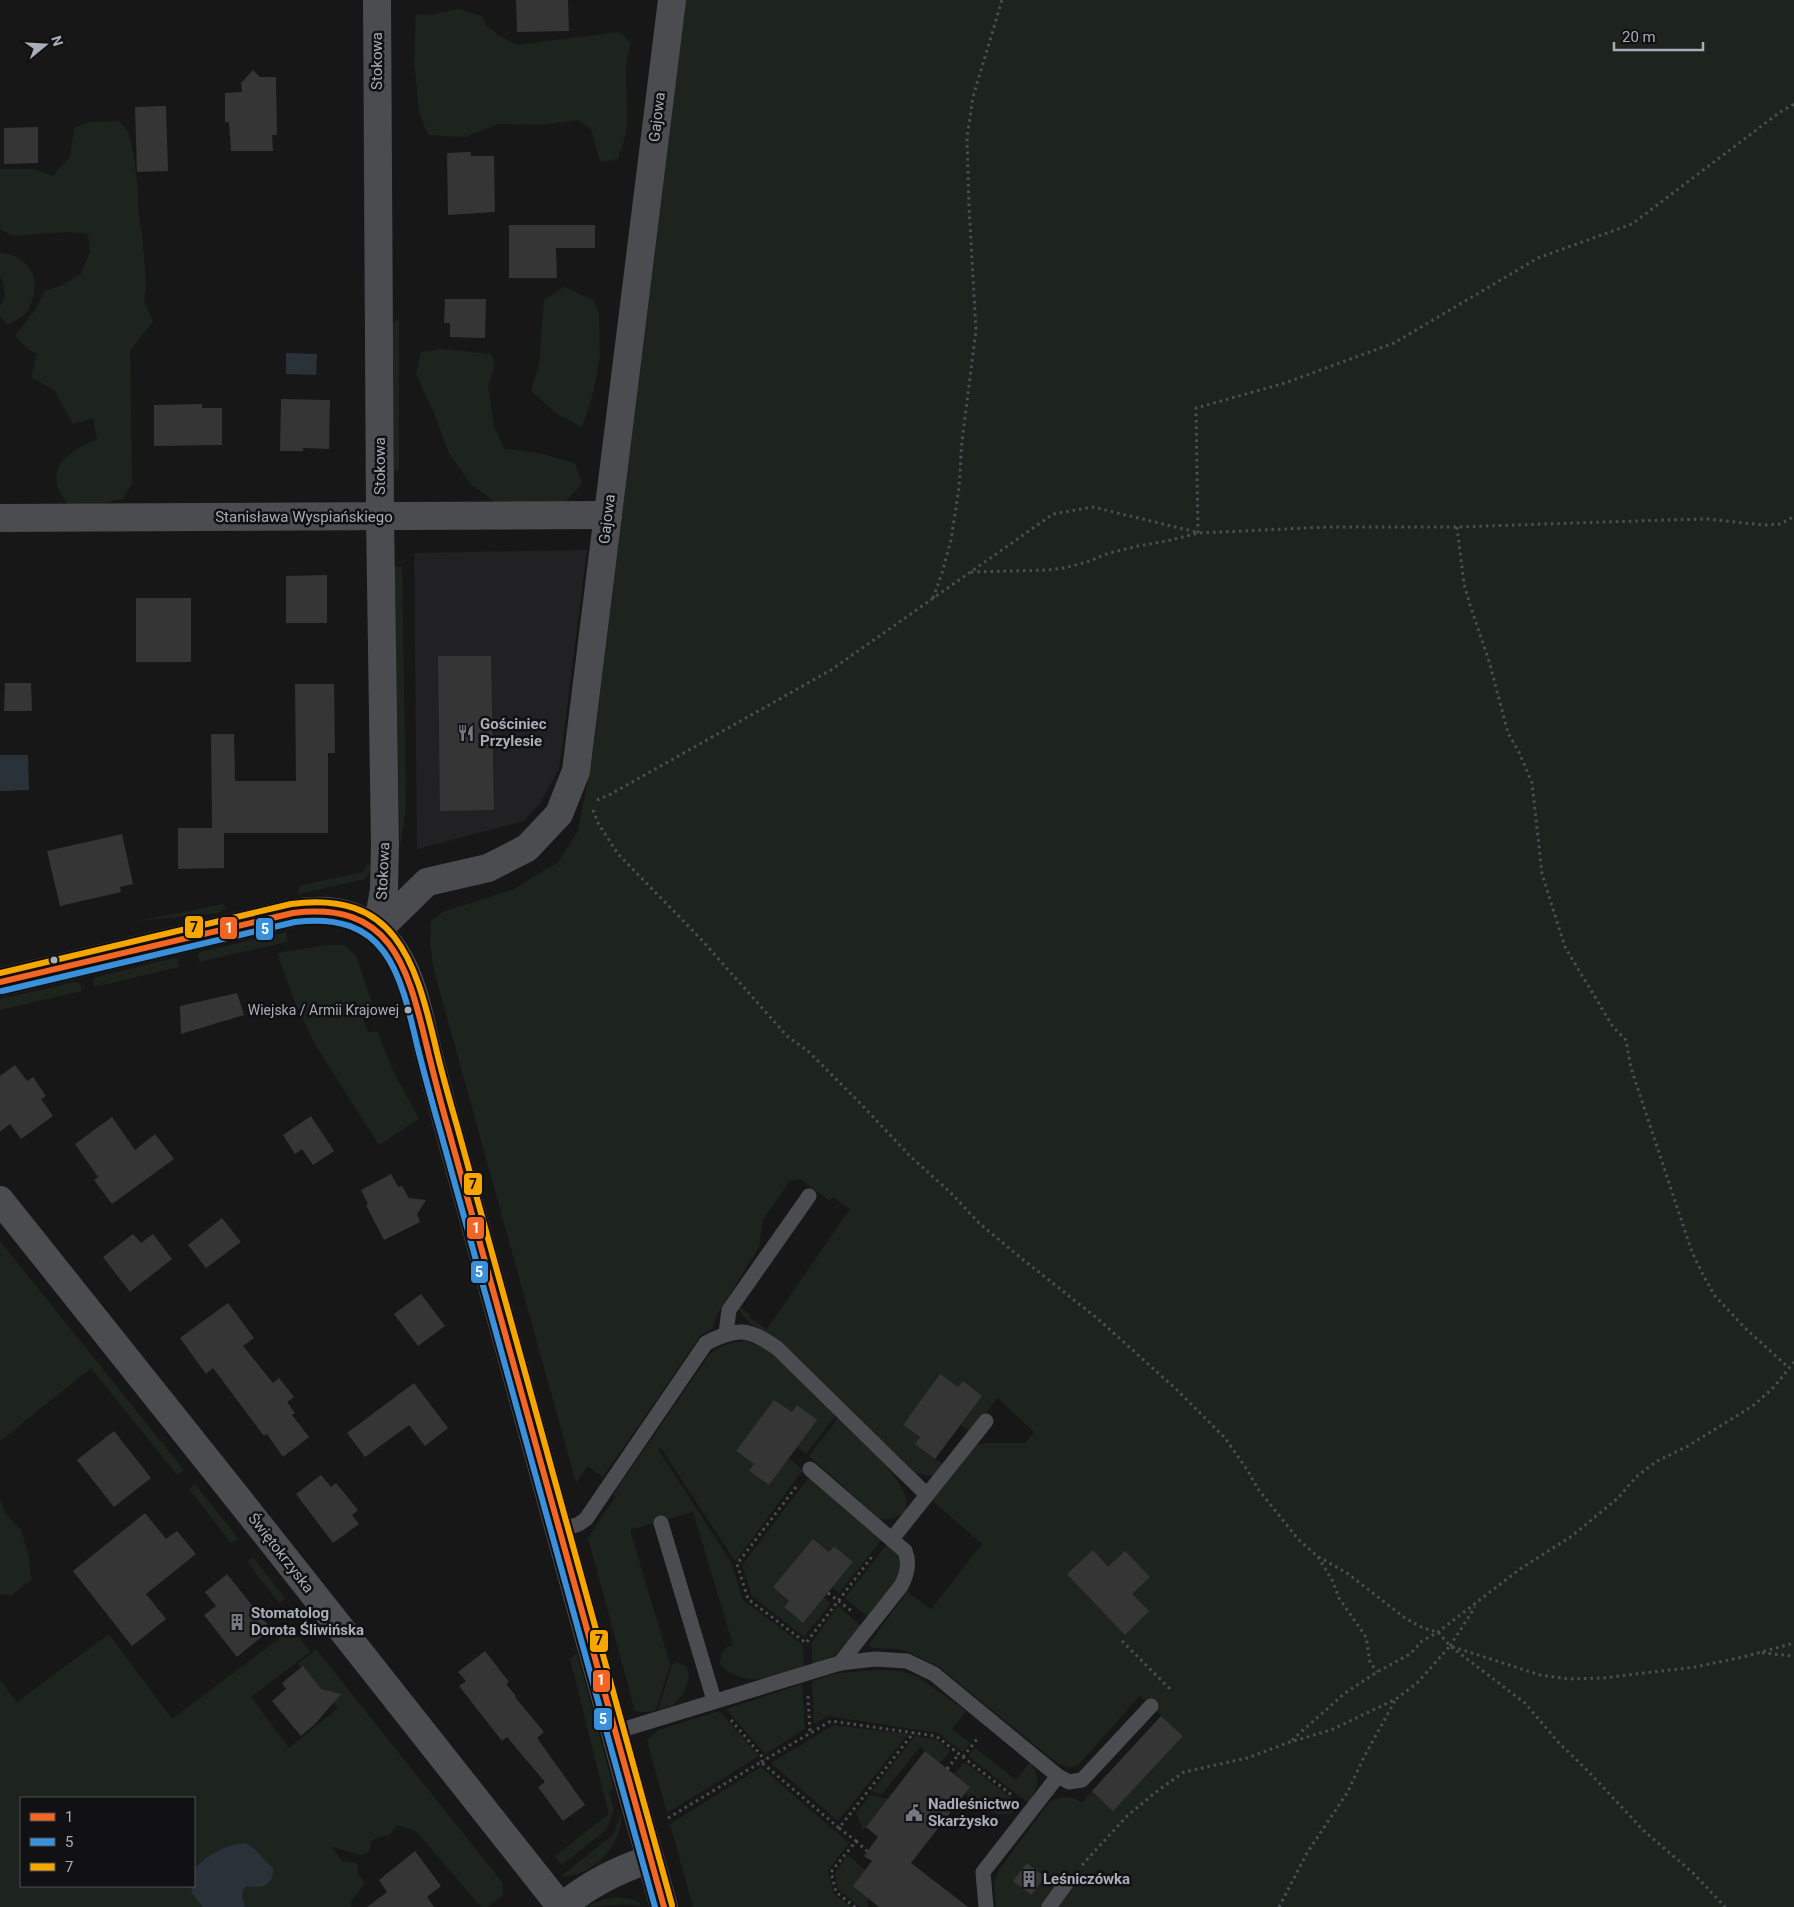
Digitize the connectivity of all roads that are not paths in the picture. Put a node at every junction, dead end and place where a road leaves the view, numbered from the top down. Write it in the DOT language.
graph roads {
  1 [pos="377,0"];
  2 [pos="672,0"];
  3 [pos="608,515"];
  4 [pos="380,517"];
  5 [pos="0,518"];
  6 [pos="377,931"];
  7 [pos="0,982"];
  8 [pos="809,1196"];
  9 [pos="0,1200"];
  10 [pos="726,1333"];
  11 [pos="986,1421"];
  12 [pos="810,1469"];
  13 [pos="926,1495"];
  14 [pos="661,1523"];
  15 [pos="560,1531"];
  16 [pos="890,1537"];
  17 [pos="840,1663"];
  18 [pos="714,1700"];
  19 [pos="1151,1706"];
  20 [pos="615,1732"];
  21 [pos="1058,1776"];
  22 [pos="650,1859"];
  23 [pos="1067,1882"];
  24 [pos="561,1907"];
  25 [pos="664,1907"];
  26 [pos="986,1907"];
  27 [pos="1049,1907"];
  1 -- 4 [label="street, Stokowa"];
  2 -- 3 [label="street, Gajowa"];
  3 -- 4 [label="street, Stanisława Wyspiańskiego"];
  3 -- 6 [label="street, Gajowa"];
  4 -- 5 [label="street, Stanisława Wyspiańskiego"];
  4 -- 6 [label="street, Stokowa"];
  6 -- 7 [label="street"];
  6 -- 15 [label="street"];
  8 -- 10 [label="lane"];
  9 -- 24 [label="street, Świętokrzyska"];
  10 -- 13 [label="lane"];
  10 -- 15 [label="lane"];
  11 -- 13 [label="lane"];
  12 -- 16 [label="lane"];
  13 -- 16 [label="lane"];
  14 -- 18 [label="lane"];
  15 -- 20 [label="street"];
  16 -- 17 [label="lane"];
  17 -- 18 [label="lane"];
  17 -- 21 [label="lane"];
  18 -- 20 [label="lane"];
  19 -- 21 [label="lane"];
  20 -- 22 [label="street"];
  21 -- 26 [label="lane"];
  22 -- 24 [label="street"];
  22 -- 25 [label="street"];
  23 -- 27 [label="lane"];
}
